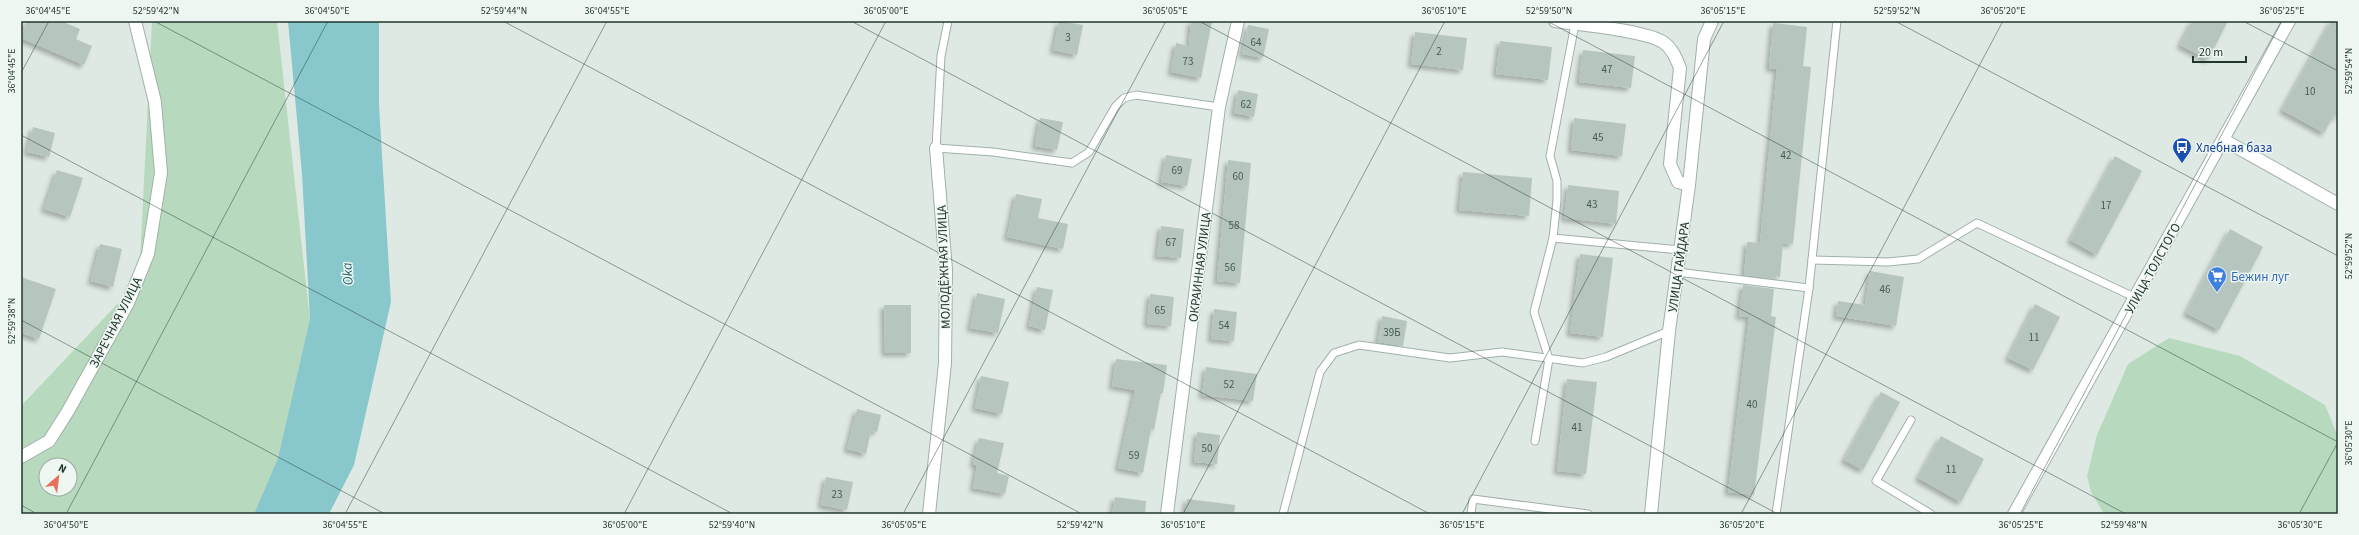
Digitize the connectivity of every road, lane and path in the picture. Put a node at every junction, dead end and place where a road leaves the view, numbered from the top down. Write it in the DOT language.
graph roads {
  1 [pos="135,21"];
  2 [pos="948,21"];
  3 [pos="1238,21"];
  4 [pos="1555,21"];
  5 [pos="1712,21"];
  6 [pos="1837,21"];
  7 [pos="2289,21"];
  8 [pos="1575,24"];
  9 [pos="1219,107"];
  10 [pos="2224,140"];
  11 [pos="936,148"];
  12 [pos="1689,185"];
  13 [pos="2338,204"];
  14 [pos="1553,238"];
  15 [pos="1680,250"];
  16 [pos="1812,260"];
  17 [pos="1677,272"];
  18 [pos="1808,288"];
  19 [pos="2136,298"];
  20 [pos="1669,331"];
  21 [pos="1549,359"];
  22 [pos="1911,420"];
  23 [pos="1535,441"];
  24 [pos="21,457"];
  25 [pos="1565,512"];
  26 [pos="929,514"];
  27 [pos="1167,514"];
  28 [pos="1283,514"];
  29 [pos="1471,514"];
  30 [pos="1588,514"];
  31 [pos="1651,514"];
  32 [pos="1776,514"];
  33 [pos="1931,514"];
  34 [pos="2014,514"];
  1 -- 24 [label="street, ЗАРЕЧНАЯ УЛИЦА"];
  2 -- 11 [label="lane, МОЛОДЁЖНАЯ УЛИЦА"];
  3 -- 9 [label="street, ОКРАИННАЯ УЛИЦА"];
  4 -- 8 [label="street"];
  5 -- 12 [label="street, УЛИЦА ГАЙДАРА"];
  6 -- 16 [label="lane"];
  7 -- 10 [label="street, УЛИЦА ТОЛСТОГО"];
  8 -- 12 [label="street"];
  8 -- 14 [label="lane"];
  9 -- 11 [label="lane"];
  9 -- 27 [label="street, ОКРАИННАЯ УЛИЦА"];
  10 -- 13 [label="street"];
  10 -- 19 [label="street, УЛИЦА ТОЛСТОГО"];
  11 -- 26 [label="street, МОЛОДЁЖНАЯ УЛИЦА"];
  12 -- 15 [label="street, УЛИЦА ГАЙДАРА"];
  14 -- 15 [label="lane"];
  14 -- 21 [label="lane"];
  15 -- 17 [label="street, УЛИЦА ГАЙДАРА"];
  16 -- 18 [label="lane"];
  16 -- 19 [label="lane"];
  17 -- 18 [label="lane"];
  17 -- 20 [label="street, УЛИЦА ГАЙДАРА"];
  18 -- 32 [label="lane"];
  19 -- 34 [label="street, УЛИЦА ТОЛСТОГО"];
  20 -- 21 [label="lane"];
  20 -- 31 [label="street, УЛИЦА ГАЙДАРА"];
  21 -- 23 [label="lane"];
  21 -- 28 [label="lane"];
  22 -- 33 [label="lane"];
  25 -- 29 [label="lane"];
  25 -- 30 [label="lane"];
}
